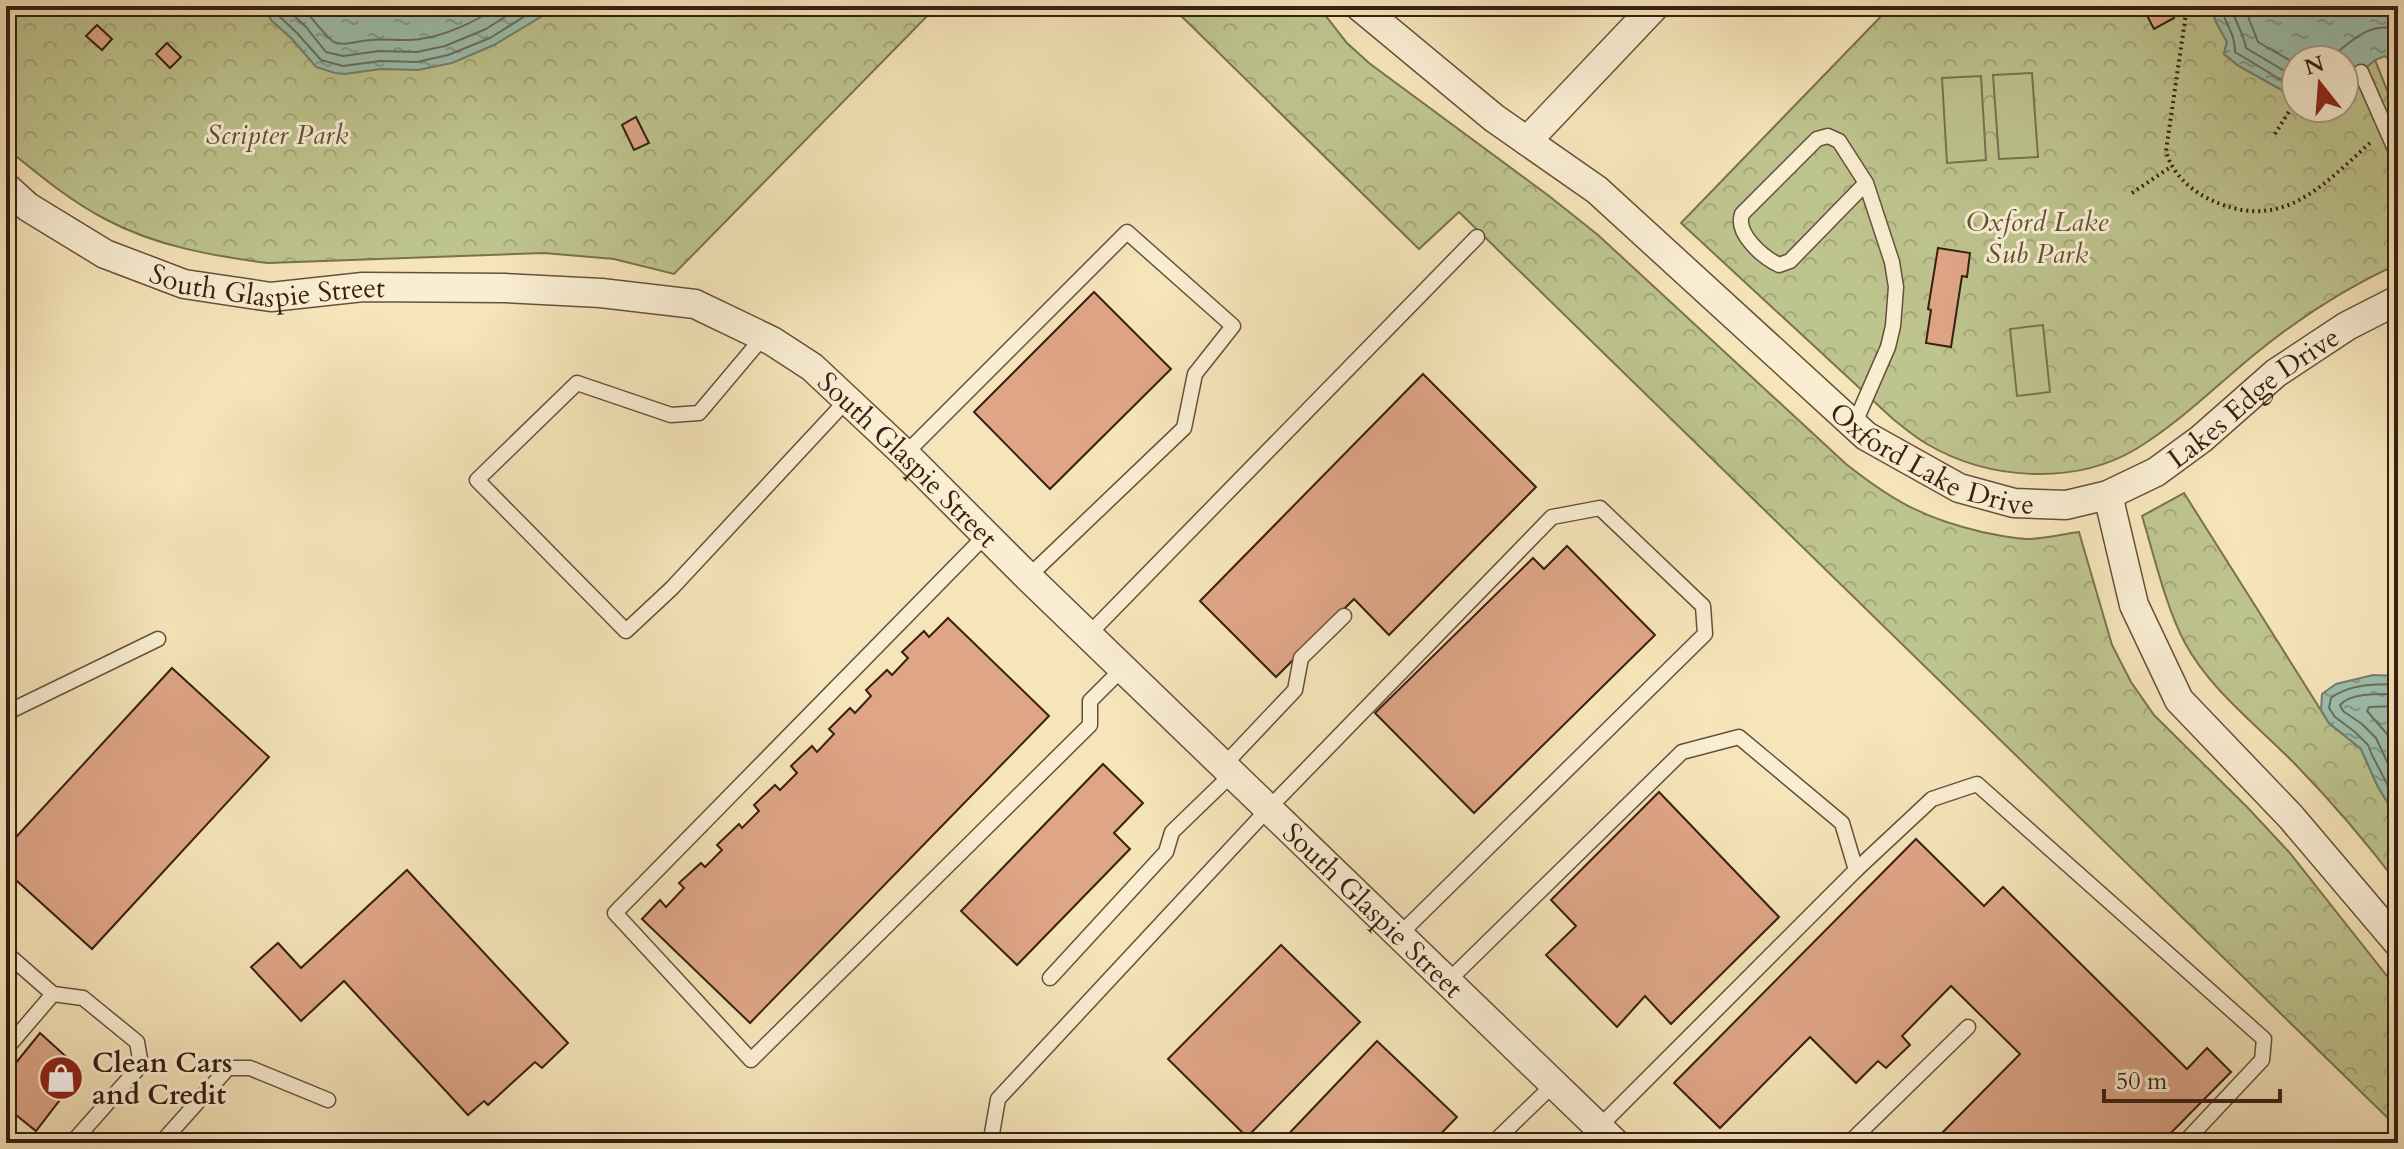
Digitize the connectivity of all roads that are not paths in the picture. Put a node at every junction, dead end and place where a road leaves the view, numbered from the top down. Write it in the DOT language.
graph roads {
  1 [pos="1359,6"];
  2 [pos="1655,6"];
  3 [pos="2361,72"];
  4 [pos="1527,141"];
  5 [pos="2398,156"];
  6 [pos="1866,183"];
  7 [pos="6,187"];
  8 [pos="1477,237"];
  9 [pos="2398,300"];
  10 [pos="763,337"];
  11 [pos="847,400"];
  12 [pos="1854,425"];
  13 [pos="905,454"];
  14 [pos="2108,495"];
  15 [pos="986,535"];
  16 [pos="1028,577"];
  17 [pos="1344,616"];
  18 [pos="1088,635"];
  19 [pos="158,639"];
  20 [pos="1122,669"];
  21 [pos="6,713"];
  22 [pos="1227,770"];
  23 [pos="1268,809"];
  24 [pos="1856,870"];
  25 [pos="1399,935"];
  26 [pos="2398,943"];
  27 [pos="6,953"];
  28 [pos="1050,978"];
  29 [pos="1448,981"];
  30 [pos="53,994"];
  31 [pos="1968,1027"];
  32 [pos="6,1049"];
  33 [pos="1554,1084"];
  34 [pos="328,1100"];
  35 [pos="1607,1135"];
  36 [pos="72,1143"];
  37 [pos="161,1143"];
  38 [pos="994,1143"];
  39 [pos="1493,1143"];
  40 [pos="1849,1143"];
  41 [pos="2184,1143"];
  1 -- 4 [label="street, Oxford Lake Drive"];
  2 -- 4 [label="street"];
  3 -- 5 [label="lane"];
  4 -- 12 [label="street, Oxford Lake Drive"];
  6 -- 6 [label="lane"];
  6 -- 12 [label="lane"];
  7 -- 10 [label="street, South Glaspie Street"];
  8 -- 18 [label="lane"];
  9 -- 14 [label="street, Lakes Edge Drive"];
  10 -- 11 [label="street, South Glaspie Street"];
  10 -- 11 [label="lane"];
  11 -- 13 [label="street, South Glaspie Street"];
  12 -- 14 [label="street, Oxford Lake Drive"];
  13 -- 15 [label="street, South Glaspie Street"];
  13 -- 16 [label="lane"];
  14 -- 26 [label="street"];
  15 -- 16 [label="street, South Glaspie Street"];
  15 -- 20 [label="lane"];
  16 -- 18 [label="street, South Glaspie Street"];
  17 -- 22 [label="lane"];
  18 -- 20 [label="street, South Glaspie Street"];
  19 -- 21 [label="lane"];
  20 -- 22 [label="street, South Glaspie Street"];
  22 -- 23 [label="street, South Glaspie Street"];
  22 -- 28 [label="lane"];
  23 -- 25 [label="street, South Glaspie Street"];
  23 -- 25 [label="lane"];
  23 -- 38 [label="lane"];
  24 -- 29 [label="lane"];
  24 -- 35 [label="lane"];
  24 -- 41 [label="lane"];
  25 -- 29 [label="street, South Glaspie Street"];
  27 -- 30 [label="lane"];
  29 -- 33 [label="street, South Glaspie Street"];
  30 -- 32 [label="lane"];
  30 -- 36 [label="lane"];
  31 -- 40 [label="lane"];
  33 -- 35 [label="street, South Glaspie Street"];
  33 -- 39 [label="lane"];
  34 -- 37 [label="lane"];
}
